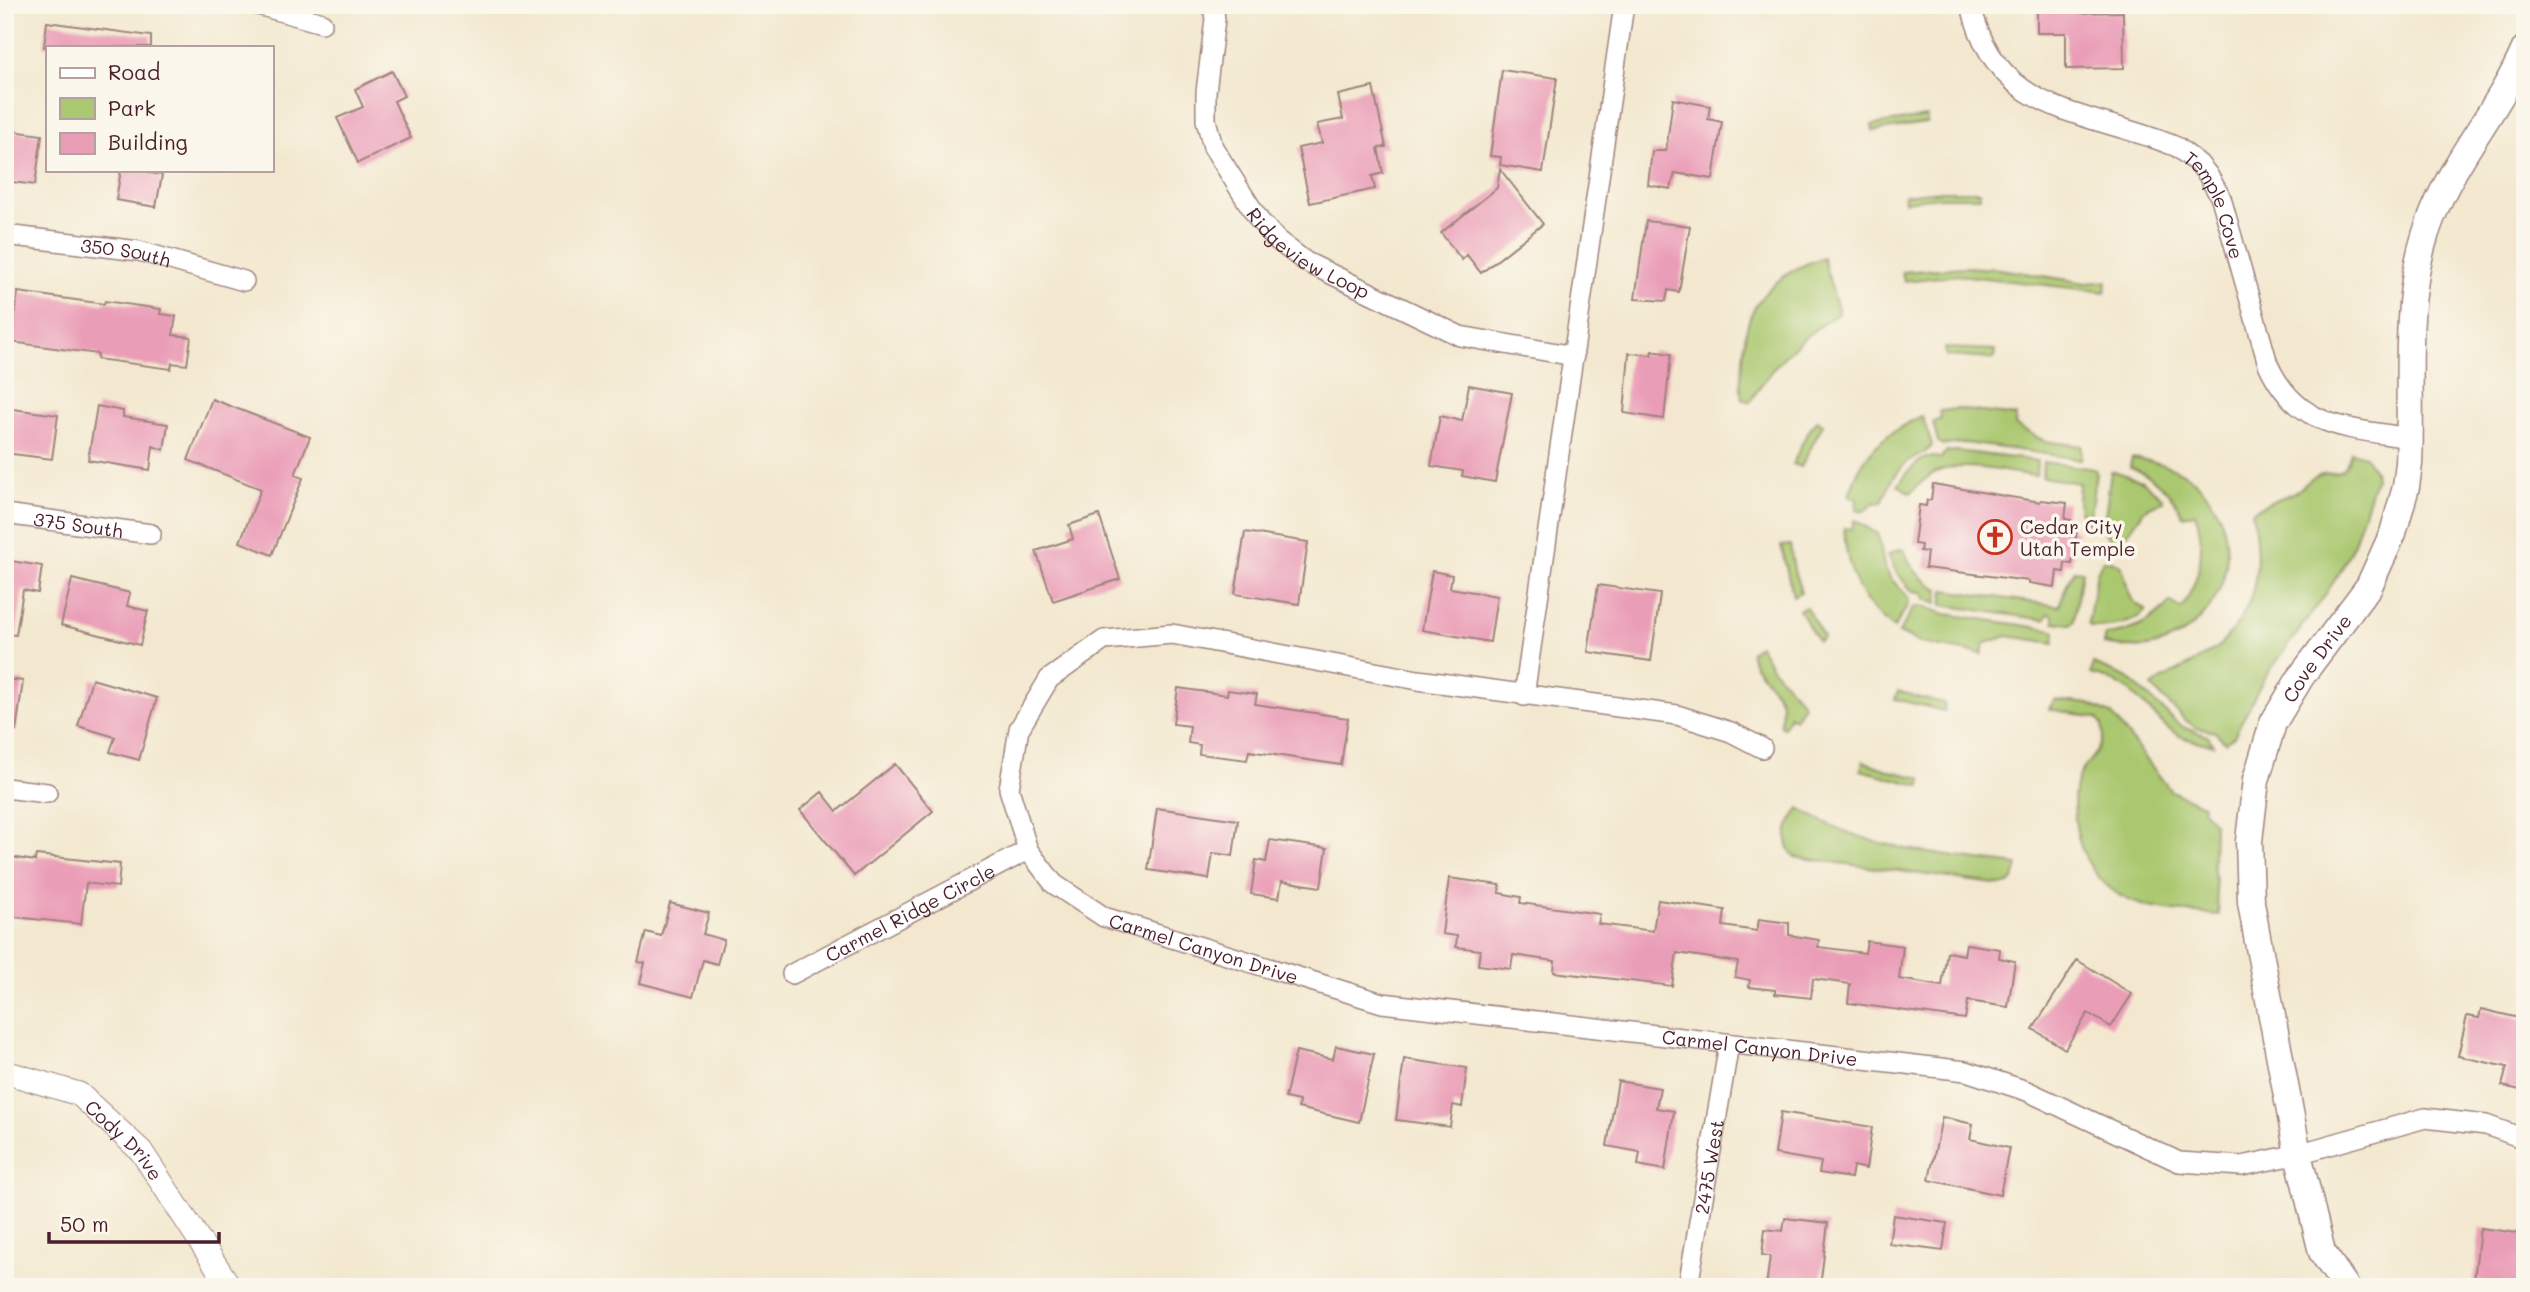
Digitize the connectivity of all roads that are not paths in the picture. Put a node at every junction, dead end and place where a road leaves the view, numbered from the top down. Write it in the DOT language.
graph roads {
  1 [pos="258,5"];
  2 [pos="1213,5"];
  3 [pos="1623,5"];
  4 [pos="1971,5"];
  5 [pos="322,23"];
  6 [pos="2525,49"];
  7 [pos="5,234"];
  8 [pos="244,281"];
  9 [pos="1574,356"];
  10 [pos="2410,438"];
  11 [pos="5,514"];
  12 [pos="151,534"];
  13 [pos="1524,696"];
  14 [pos="1762,748"];
  15 [pos="5,788"];
  16 [pos="47,793"];
  17 [pos="1028,850"];
  18 [pos="792,974"];
  19 [pos="1728,1044"];
  20 [pos="5,1072"];
  21 [pos="2525,1139"];
  22 [pos="2298,1154"];
  23 [pos="230,1287"];
  24 [pos="1688,1287"];
  25 [pos="2346,1287"];
  1 -- 5 [label="street"];
  2 -- 9 [label="street, Ridgeview Loop"];
  3 -- 9 [label="street"];
  4 -- 10 [label="street, Temple Cove"];
  6 -- 10 [label="main road, Cove Drive"];
  7 -- 8 [label="street, 350 South"];
  9 -- 13 [label="street"];
  10 -- 22 [label="main road, Cove Drive"];
  11 -- 12 [label="street, 375 South"];
  13 -- 14 [label="street, Carmel Canyon Drive"];
  13 -- 17 [label="street, Carmel Canyon Drive"];
  15 -- 16 [label="street"];
  17 -- 18 [label="street, Carmel Ridge Circle"];
  17 -- 19 [label="street, Carmel Canyon Drive"];
  19 -- 22 [label="street, Carmel Canyon Drive"];
  19 -- 24 [label="street, 2475 West"];
  20 -- 23 [label="street, Cody Drive"];
  21 -- 22 [label="street, Carmel Canyon Drive"];
  22 -- 25 [label="main road, Cove Drive"];
}
